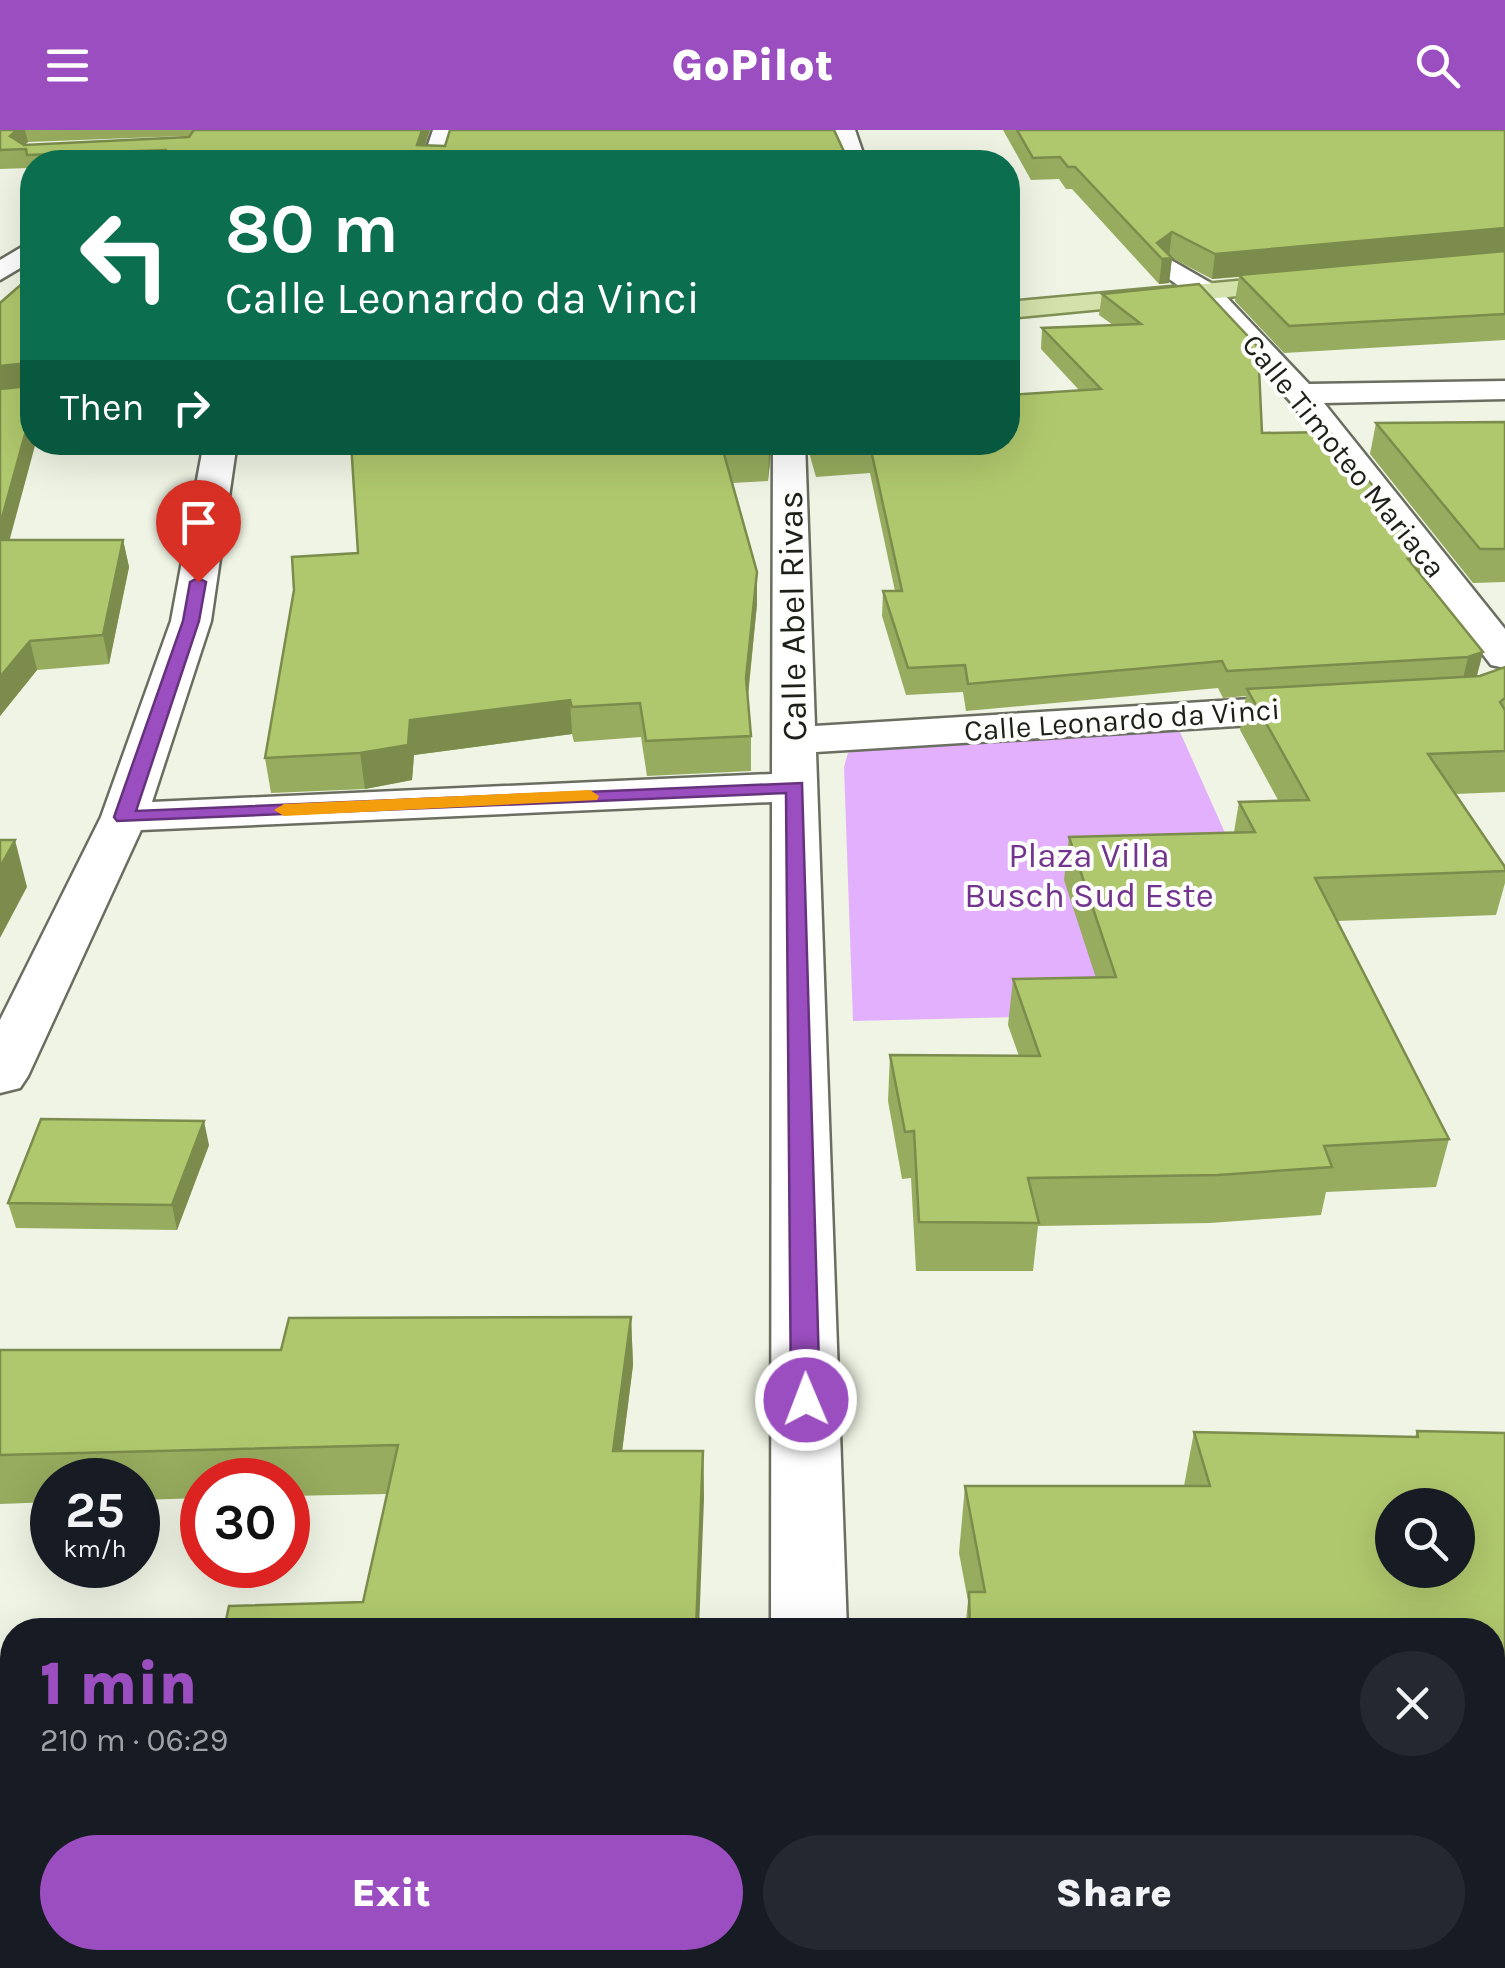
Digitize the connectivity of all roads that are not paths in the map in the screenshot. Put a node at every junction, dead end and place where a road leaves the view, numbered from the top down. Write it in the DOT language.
graph roads {
  1 [pos="1309,256"];
  2 [pos="1270,259"];
  3 [pos="1171,268"];
  4 [pos="1208,278"];
  5 [pos="1337,280"];
  6 [pos="1020,281"];
  7 [pos="1020,308"];
  8 [pos="1505,390"];
  9 [pos="1301,394"];
  10 [pos="218,455"];
  11 [pos="789,455"];
  12 [pos="1499,678"];
  13 [pos="1354,706"];
  14 [pos="795,764"];
  15 [pos="124,817"];
  16 [pos="15,1013"];
  17 [pos="0,1076"];
  18 [pos="809,1618"];
  1 -- 2 [label="main road"];
  3 -- 4 [label="street, Calle Timoteo Mariaca"];
  3 -- 6 [label="main road"];
  4 -- 5 [label="main road"];
  4 -- 7 [label="main road"];
  4 -- 9 [label="street, Calle Timoteo Mariaca"];
  8 -- 9 [label="street"];
  9 -- 12 [label="street, Calle Timoteo Mariaca"];
  10 -- 15 [label="street"];
  11 -- 14 [label="street, Calle Abel Rivas"];
  13 -- 14 [label="street, Calle Leonardo da Vinci"];
  14 -- 15 [label="street, Calle Leonardo da Vinci"];
  14 -- 18 [label="street, Calle Abel Rivas"];
  15 -- 16 [label="street"];
  16 -- 17 [label="street"];
}
